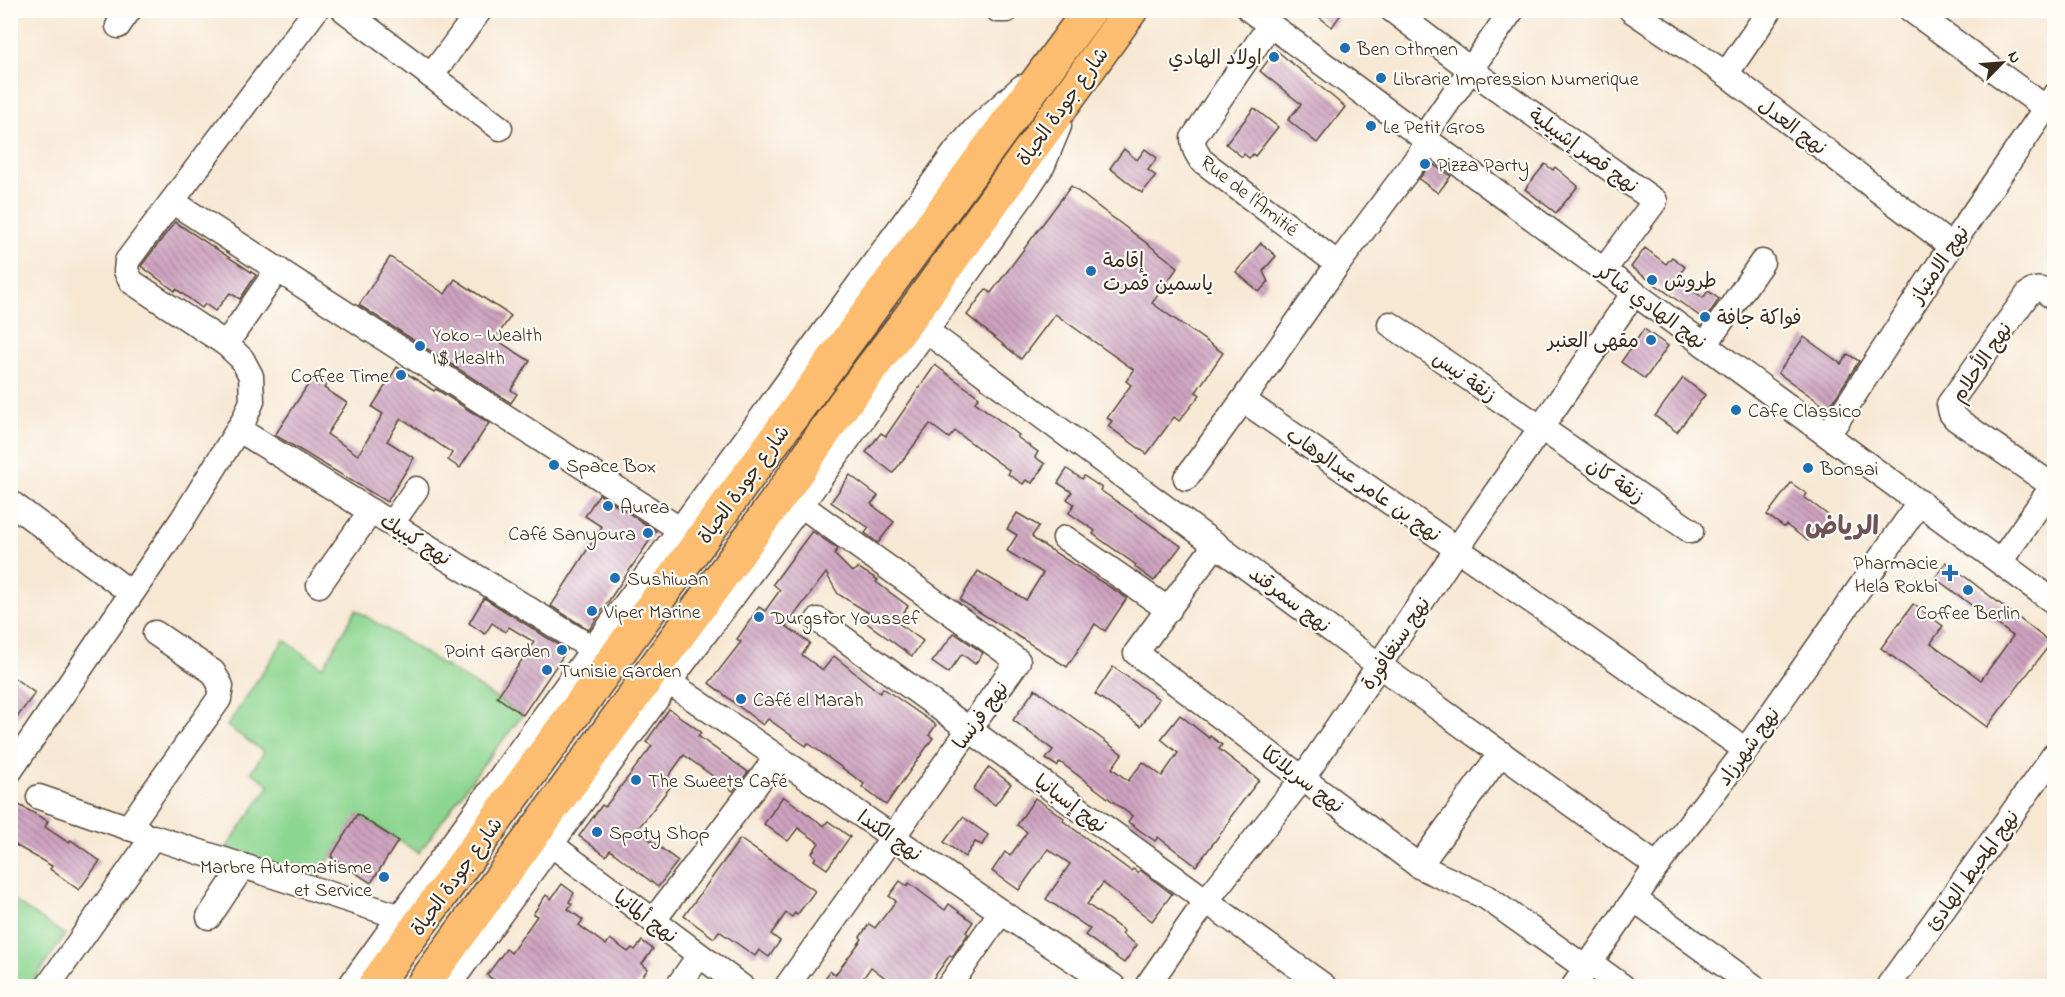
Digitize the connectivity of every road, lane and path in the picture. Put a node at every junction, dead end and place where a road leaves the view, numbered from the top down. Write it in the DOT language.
graph roads {
  1 [pos="316,10"];
  2 [pos="344,10"];
  3 [pos="480,10"];
  4 [pos="998,10"];
  5 [pos="1007,10"];
  6 [pos="1090,10"];
  7 [pos="1131,10"];
  8 [pos="1250,10"];
  9 [pos="1392,10"];
  10 [pos="1512,10"];
  11 [pos="1631,10"];
  12 [pos="1770,10"];
  13 [pos="1911,10"];
  14 [pos="1270,25"];
  15 [pos="1051,66"];
  16 [pos="1471,70"];
  17 [pos="1726,74"];
  18 [pos="431,76"];
  19 [pos="1071,93"];
  20 [pos="2050,102"];
  21 [pos="500,128"];
  22 [pos="1426,140"];
  23 [pos="173,202"];
  24 [pos="1951,246"];
  25 [pos="1762,262"];
  26 [pos="1338,264"];
  27 [pos="278,270"];
  28 [pos="1604,270"];
  29 [pos="1634,293"];
  30 [pos="2055,298"];
  31 [pos="1390,324"];
  32 [pos="925,330"];
  33 [pos="226,344"];
  34 [pos="1705,345"];
  35 [pos="1243,400"];
  36 [pos="238,429"];
  37 [pos="1541,429"];
  38 [pos="1828,435"];
  39 [pos="1186,478"];
  40 [pos="2054,485"];
  41 [pos="416,489"];
  42 [pos="1920,502"];
  43 [pos="801,505"];
  44 [pos="12,507"];
  45 [pos="371,511"];
  46 [pos="392,524"];
  47 [pos="681,530"];
  48 [pos="1691,531"];
  49 [pos="1065,538"];
  50 [pos="1216,544"];
  51 [pos="1457,549"];
  52 [pos="2000,562"];
  53 [pos="319,585"];
  54 [pos="131,593"];
  55 [pos="2055,602"];
  56 [pos="1168,610"];
  57 [pos="818,620"];
  58 [pos="155,633"];
  59 [pos="593,649"];
  60 [pos="1380,666"];
  61 [pos="669,682"];
  62 [pos="969,730"];
  63 [pos="1746,750"];
  64 [pos="1502,753"];
  65 [pos="2055,755"];
  66 [pos="777,757"];
  67 [pos="10,771"];
  68 [pos="1303,778"];
  69 [pos="2048,781"];
  70 [pos="39,797"];
  71 [pos="128,828"];
  72 [pos="153,837"];
  73 [pos="893,837"];
  74 [pos="552,845"];
  75 [pos="243,866"];
  76 [pos="1419,866"];
  77 [pos="1657,866"];
  78 [pos="1634,899"];
  79 [pos="1206,901"];
  80 [pos="1000,912"];
  81 [pos="401,916"];
  82 [pos="209,917"];
  83 [pos="653,921"];
  84 [pos="699,956"];
  85 [pos="1583,972"];
  86 [pos="1889,985"];
  87 [pos="48,987"];
  88 [pos="350,987"];
  89 [pos="374,987"];
  90 [pos="422,987"];
  91 [pos="448,987"];
  92 [pos="678,987"];
  93 [pos="741,987"];
  94 [pos="787,987"];
  95 [pos="949,987"];
  96 [pos="1113,987"];
  97 [pos="1147,987"];
  98 [pos="1324,987"];
  99 [pos="1622,987"];
  100 [pos="1753,987"];
  1 -- 23 [label="street"];
  2 -- 18 [label="street"];
  3 -- 18 [label="street"];
  4 -- 5 [label="street"];
  6 -- 15 [label="highway, شارع جودة الحياة"];
  7 -- 19 [label="highway, شارع جودة الحياة"];
  8 -- 14 [label="street, نهج الهادي شاكر"];
  9 -- 16 [label="street"];
  10 -- 16 [label="street"];
  11 -- 17 [label="street, نهج العدل"];
  12 -- 17 [label="street"];
  13 -- 20 [label="street"];
  14 -- 22 [label="street, نهج الهادي شاكر"];
  14 -- 26 [label="street, Rue de l'Amitié"];
  15 -- 47 [label="street"];
  15 -- 89 [label="highway, شارع جودة الحياة"];
  16 -- 22 [label="street"];
  16 -- 28 [label="street, نهج قصر إشبيلية"];
  17 -- 24 [label="street, نهج العدل"];
  18 -- 21 [label="street"];
  19 -- 32 [label="street"];
  19 -- 90 [label="highway, شارع جودة الحياة"];
  20 -- 24 [label="street, نهج الامتياز"];
  22 -- 26 [label="street"];
  22 -- 28 [label="street, نهج الهادي شاكر"];
  23 -- 27 [label="street"];
  23 -- 33 [label="street"];
  24 -- 38 [label="street, نهج الامتياز"];
  25 -- 34 [label="street"];
  26 -- 35 [label="street"];
  27 -- 33 [label="street"];
  27 -- 47 [label="street"];
  28 -- 29 [label="street, نهج الهادي شاكر"];
  29 -- 34 [label="street, نهج الهادي شاكر"];
  29 -- 37 [label="street, نهج سنغافورة"];
  30 -- 40 [label="street, نهج الأحلام"];
  31 -- 37 [label="street, زنقة نيس"];
  32 -- 43 [label="street"];
  32 -- 50 [label="street, نهج سمرقند"];
  33 -- 36 [label="street"];
  34 -- 38 [label="street, نهج الهادي شاكر"];
  35 -- 39 [label="street"];
  35 -- 51 [label="street, نهج بن عامر عبدالوهاب"];
  36 -- 45 [label="street, نهج كيبيك"];
  36 -- 54 [label="street"];
  37 -- 48 [label="street, زنقة كان"];
  37 -- 51 [label="street, نهج سنغافورة"];
  38 -- 42 [label="street, نهج الهادي شاكر"];
  40 -- 52 [label="street"];
  41 -- 46 [label="street"];
  42 -- 52 [label="street, نهج الهادي شاكر"];
  42 -- 63 [label="street, نهج شهرزاد"];
  43 -- 61 [label="street"];
  43 -- 62 [label="street, نهج فرنسا"];
  44 -- 54 [label="street"];
  45 -- 46 [label="street, نهج كيبيك"];
  45 -- 53 [label="street"];
  46 -- 59 [label="street, نهج كيبيك"];
  47 -- 59 [label="street"];
  49 -- 56 [label="street"];
  50 -- 56 [label="street, نهج سريلانكا"];
  50 -- 60 [label="street, نهج سمرقند"];
  51 -- 60 [label="street, نهج سنغافورة"];
  51 -- 63 [label="street, نهج بن عامر عبدالوهاب"];
  52 -- 55 [label="street, نهج الهادي شاكر"];
  54 -- 67 [label="street"];
  56 -- 68 [label="street, نهج سريلانكا"];
  57 -- 62 [label="street, نهج إسبانيا"];
  58 -- 71 [label="street"];
  59 -- 81 [label="street"];
  60 -- 64 [label="street, نهج سمرقند"];
  60 -- 68 [label="street, نهج سنغافورة"];
  61 -- 66 [label="street, نهج الكندا"];
  61 -- 74 [label="street"];
  62 -- 73 [label="street, نهج فرنسا"];
  62 -- 79 [label="street, نهج إسبانيا"];
  63 -- 77 [label="street, نهج شهرزاد"];
  64 -- 76 [label="street"];
  64 -- 77 [label="street, نهج سمرقند"];
  65 -- 69 [label="street, نهج المحيط الهادئ"];
  66 -- 73 [label="street, نهج الكندا"];
  66 -- 83 [label="street"];
  68 -- 76 [label="street, نهج سريلانكا"];
  68 -- 79 [label="street, نهج سنغافورة"];
  69 -- 86 [label="street, نهج المحيط الهادئ"];
  70 -- 71 [label="street"];
  71 -- 72 [label="street"];
  72 -- 75 [label="street"];
  72 -- 87 [label="street"];
  73 -- 80 [label="street, نهج الكندا"];
  73 -- 94 [label="street, نهج فرنسا"];
  74 -- 83 [label="street, نهج ألمانيا"];
  74 -- 91 [label="street"];
  75 -- 81 [label="street"];
  75 -- 82 [label="street"];
  76 -- 85 [label="street, نهج سريلانكا"];
  77 -- 78 [label="street, نهج شهرزاد"];
  78 -- 85 [label="street, نهج شهرزاد"];
  78 -- 100 [label="street"];
  79 -- 97 [label="street, نهج سنغافورة"];
  79 -- 98 [label="street, نهج إسبانيا"];
  80 -- 95 [label="street"];
  80 -- 96 [label="street, نهج الكندا"];
  81 -- 88 [label="street"];
  83 -- 84 [label="street, نهج ألمانيا"];
  84 -- 92 [label="street"];
  84 -- 93 [label="street, نهج ألمانيا"];
  85 -- 99 [label="street, نهج سريلانكا"];
}
